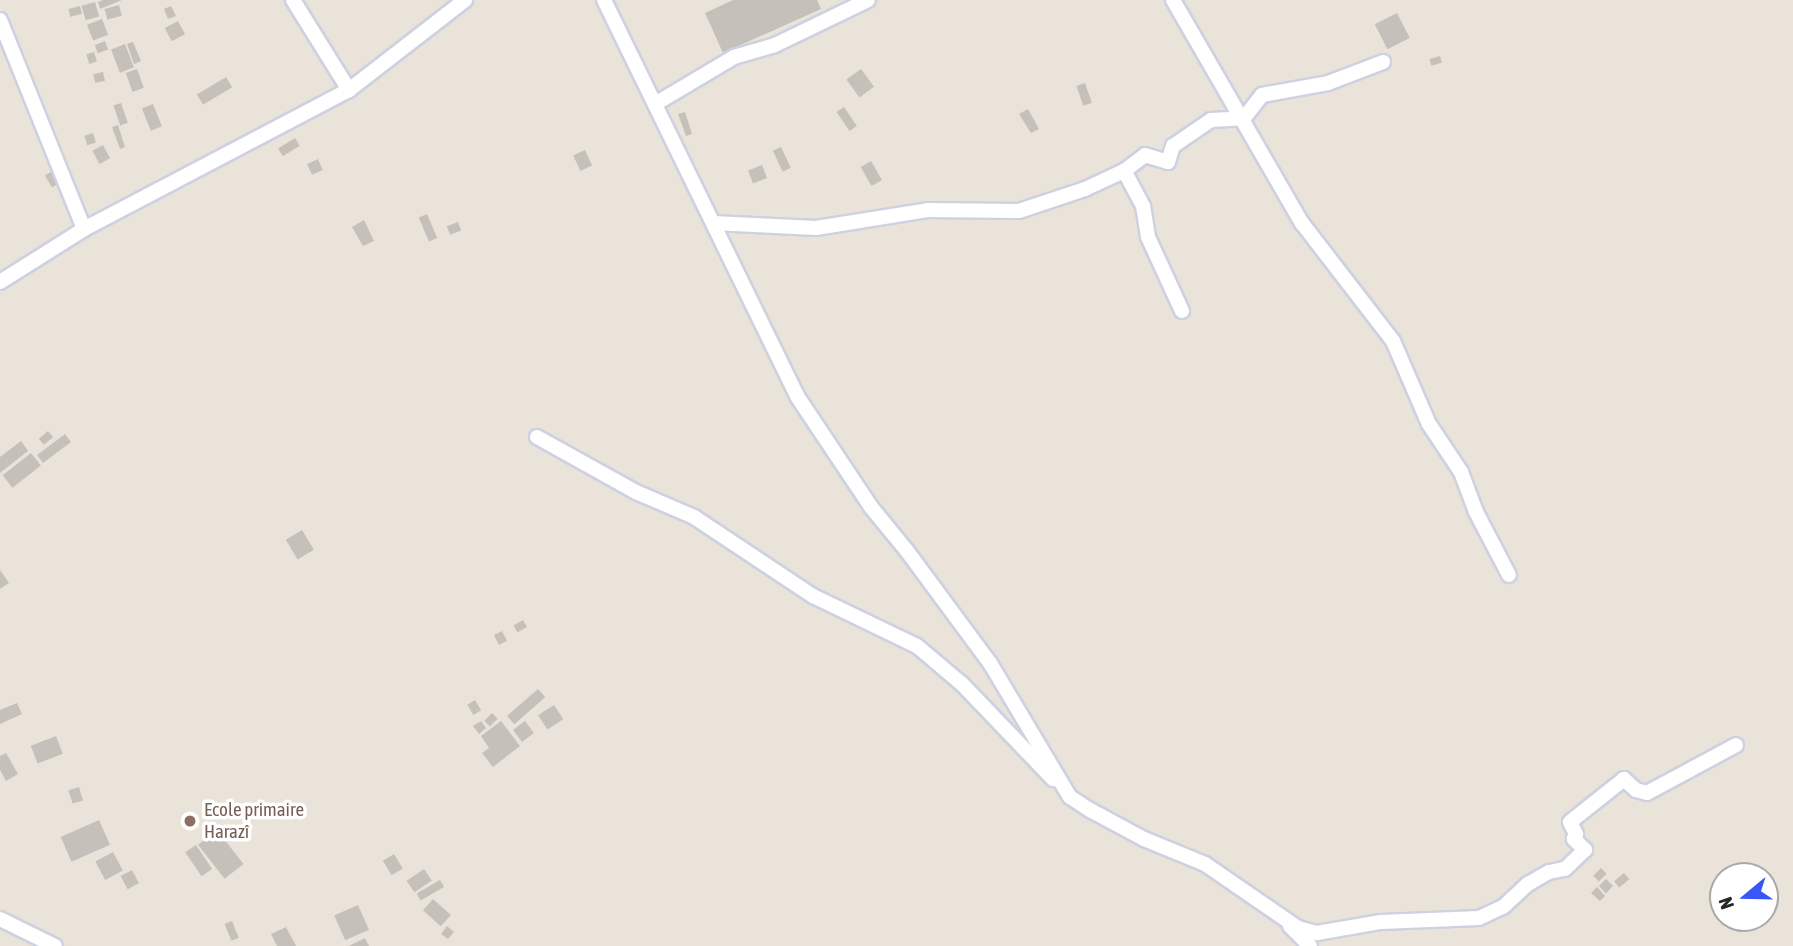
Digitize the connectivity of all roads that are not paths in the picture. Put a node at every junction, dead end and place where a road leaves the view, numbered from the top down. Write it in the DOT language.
graph roads {
  1 [pos="293,0"];
  2 [pos="465,0"];
  3 [pos="604,0"];
  4 [pos="868,0"];
  5 [pos="1173,0"];
  6 [pos="0,20"];
  7 [pos="1383,62"];
  8 [pos="349,90"];
  9 [pos="655,104"];
  10 [pos="1244,118"];
  11 [pos="1124,171"];
  12 [pos="713,223"];
  13 [pos="84,229"];
  14 [pos="0,282"];
  15 [pos="1182,311"];
  16 [pos="537,437"];
  17 [pos="1509,575"];
  18 [pos="1736,745"];
  19 [pos="1070,797"];
  20 [pos="0,919"];
  21 [pos="1287,923"];
  22 [pos="52,945"];
  23 [pos="1310,946"];
  1 -- 8 [label="street"];
  2 -- 8 [label="street"];
  3 -- 9 [label="street"];
  4 -- 9 [label="street"];
  5 -- 10 [label="street"];
  6 -- 13 [label="street"];
  7 -- 10 [label="street"];
  8 -- 13 [label="street"];
  9 -- 12 [label="street"];
  10 -- 11 [label="street"];
  10 -- 17 [label="street"];
  11 -- 12 [label="street"];
  11 -- 15 [label="street"];
  12 -- 19 [label="street"];
  13 -- 14 [label="street"];
  16 -- 19 [label="street"];
  18 -- 21 [label="street"];
  19 -- 21 [label="street"];
  20 -- 22 [label="street"];
  21 -- 23 [label="street"];
}
